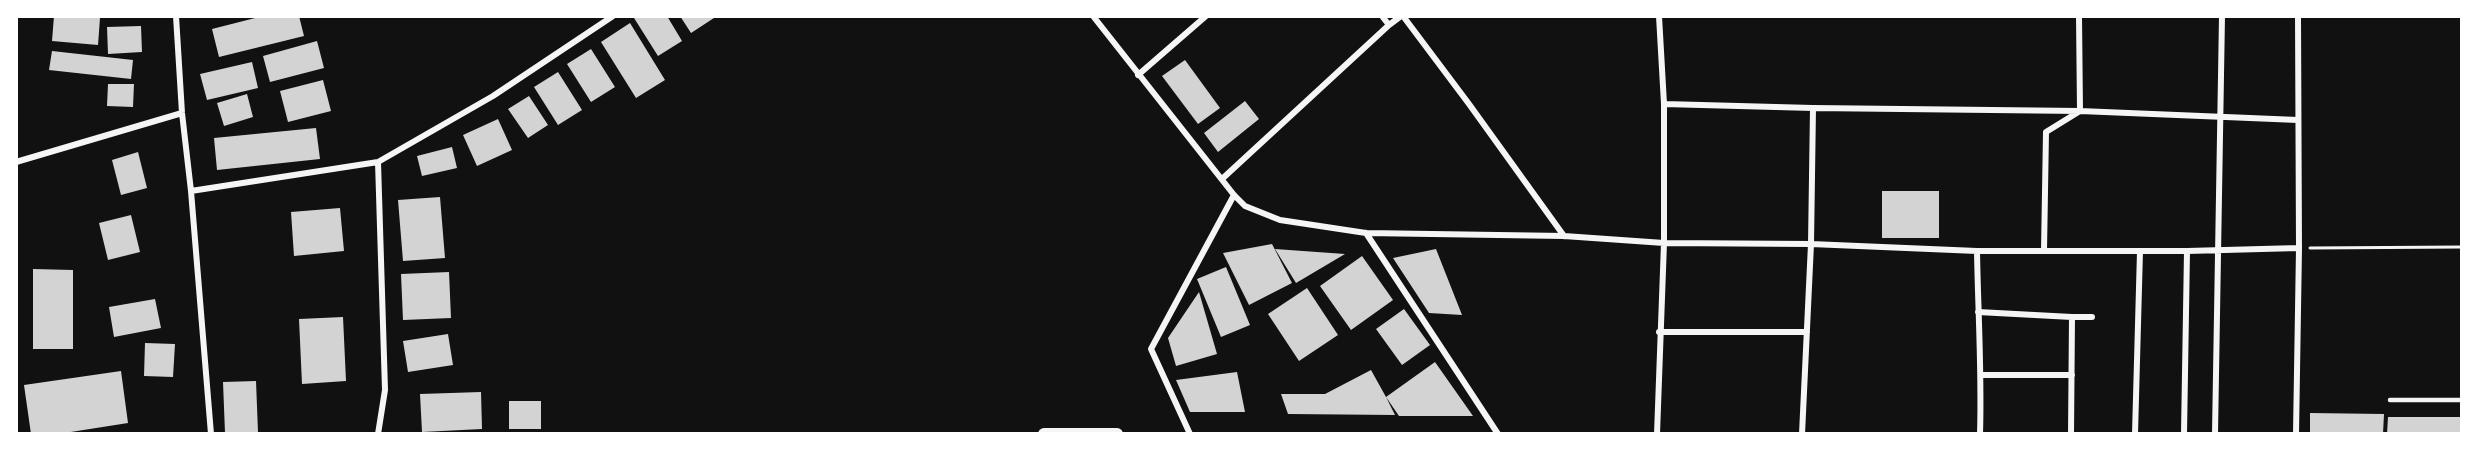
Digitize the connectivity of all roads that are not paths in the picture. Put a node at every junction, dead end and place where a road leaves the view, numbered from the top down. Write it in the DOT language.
graph roads {
  1 [pos="176,16"];
  2 [pos="613,16"];
  3 [pos="1093,16"];
  4 [pos="1206,16"];
  5 [pos="1382,16"];
  6 [pos="1402,16"];
  7 [pos="1659,16"];
  8 [pos="2079,16"];
  9 [pos="2222,16"];
  10 [pos="2298,16"];
  11 [pos="1389,25"];
  12 [pos="1138,75"];
  13 [pos="1664,104"];
  14 [pos="1813,108"];
  15 [pos="2080,111"];
  16 [pos="182,113"];
  17 [pos="2220,117"];
  18 [pos="2298,120"];
  19 [pos="16,162"];
  20 [pos="378,162"];
  21 [pos="1222,179"];
  22 [pos="191,191"];
  23 [pos="1234,195"];
  24 [pos="1366,233"];
  25 [pos="1564,236"];
  26 [pos="1664,243"];
  27 [pos="1811,244"];
  28 [pos="2299,248"];
  29 [pos="2218,250"];
  30 [pos="1977,251"];
  31 [pos="2044,251"];
  32 [pos="2140,251"];
  33 [pos="2187,251"];
  34 [pos="1978,312"];
  35 [pos="2072,317"];
  36 [pos="2092,317"];
  37 [pos="1659,332"];
  38 [pos="1807,332"];
  39 [pos="1982,375"];
  40 [pos="2072,375"];
  41 [pos="2390,400"];
  42 [pos="2462,400"];
  43 [pos="211,434"];
  44 [pos="378,434"];
  45 [pos="1044,434"];
  46 [pos="1117,434"];
  47 [pos="1190,434"];
  48 [pos="1498,434"];
  49 [pos="1657,434"];
  50 [pos="1802,434"];
  51 [pos="1980,434"];
  52 [pos="2072,434"];
  53 [pos="2135,434"];
  54 [pos="2184,434"];
  55 [pos="2215,434"];
  56 [pos="2296,434"];
  1 -- 16 [label="street"];
  2 -- 20 [label="street"];
  3 -- 12 [label="street"];
  4 -- 12 [label="street"];
  5 -- 11 [label="street"];
  6 -- 11 [label="street"];
  6 -- 25 [label="street"];
  7 -- 13 [label="street"];
  8 -- 15 [label="street"];
  9 -- 17 [label="street"];
  10 -- 18 [label="street"];
  11 -- 21 [label="street"];
  12 -- 21 [label="street"];
  13 -- 14 [label="street"];
  13 -- 26 [label="street"];
  14 -- 15 [label="street"];
  14 -- 27 [label="street"];
  15 -- 17 [label="street"];
  15 -- 31 [label="street"];
  16 -- 19 [label="street"];
  16 -- 22 [label="street"];
  17 -- 18 [label="street"];
  17 -- 29 [label="street"];
  18 -- 28 [label="street"];
  20 -- 22 [label="street"];
  20 -- 44 [label="street"];
  21 -- 23 [label="street"];
  22 -- 43 [label="street"];
  23 -- 24 [label="street"];
  23 -- 47 [label="street"];
  24 -- 25 [label="street"];
  24 -- 48 [label="street"];
  25 -- 26 [label="street"];
  26 -- 27 [label="street"];
  26 -- 37 [label="street"];
  27 -- 30 [label="street"];
  27 -- 38 [label="street"];
  28 -- 29 [label="street"];
  28 -- 56 [label="street"];
  29 -- 33 [label="street"];
  29 -- 55 [label="street"];
  30 -- 31 [label="street"];
  30 -- 34 [label="street"];
  31 -- 32 [label="street"];
  32 -- 33 [label="street"];
  32 -- 53 [label="street"];
  33 -- 54 [label="street"];
  34 -- 35 [label="street"];
  34 -- 39 [label="street"];
  35 -- 36 [label="street"];
  35 -- 40 [label="street"];
  37 -- 38 [label="street"];
  37 -- 49 [label="street"];
  38 -- 50 [label="street"];
  39 -- 40 [label="street"];
  39 -- 51 [label="street"];
  40 -- 52 [label="street"];
  41 -- 42 [label="lane"];
  45 -- 46 [label="main road"];
}
